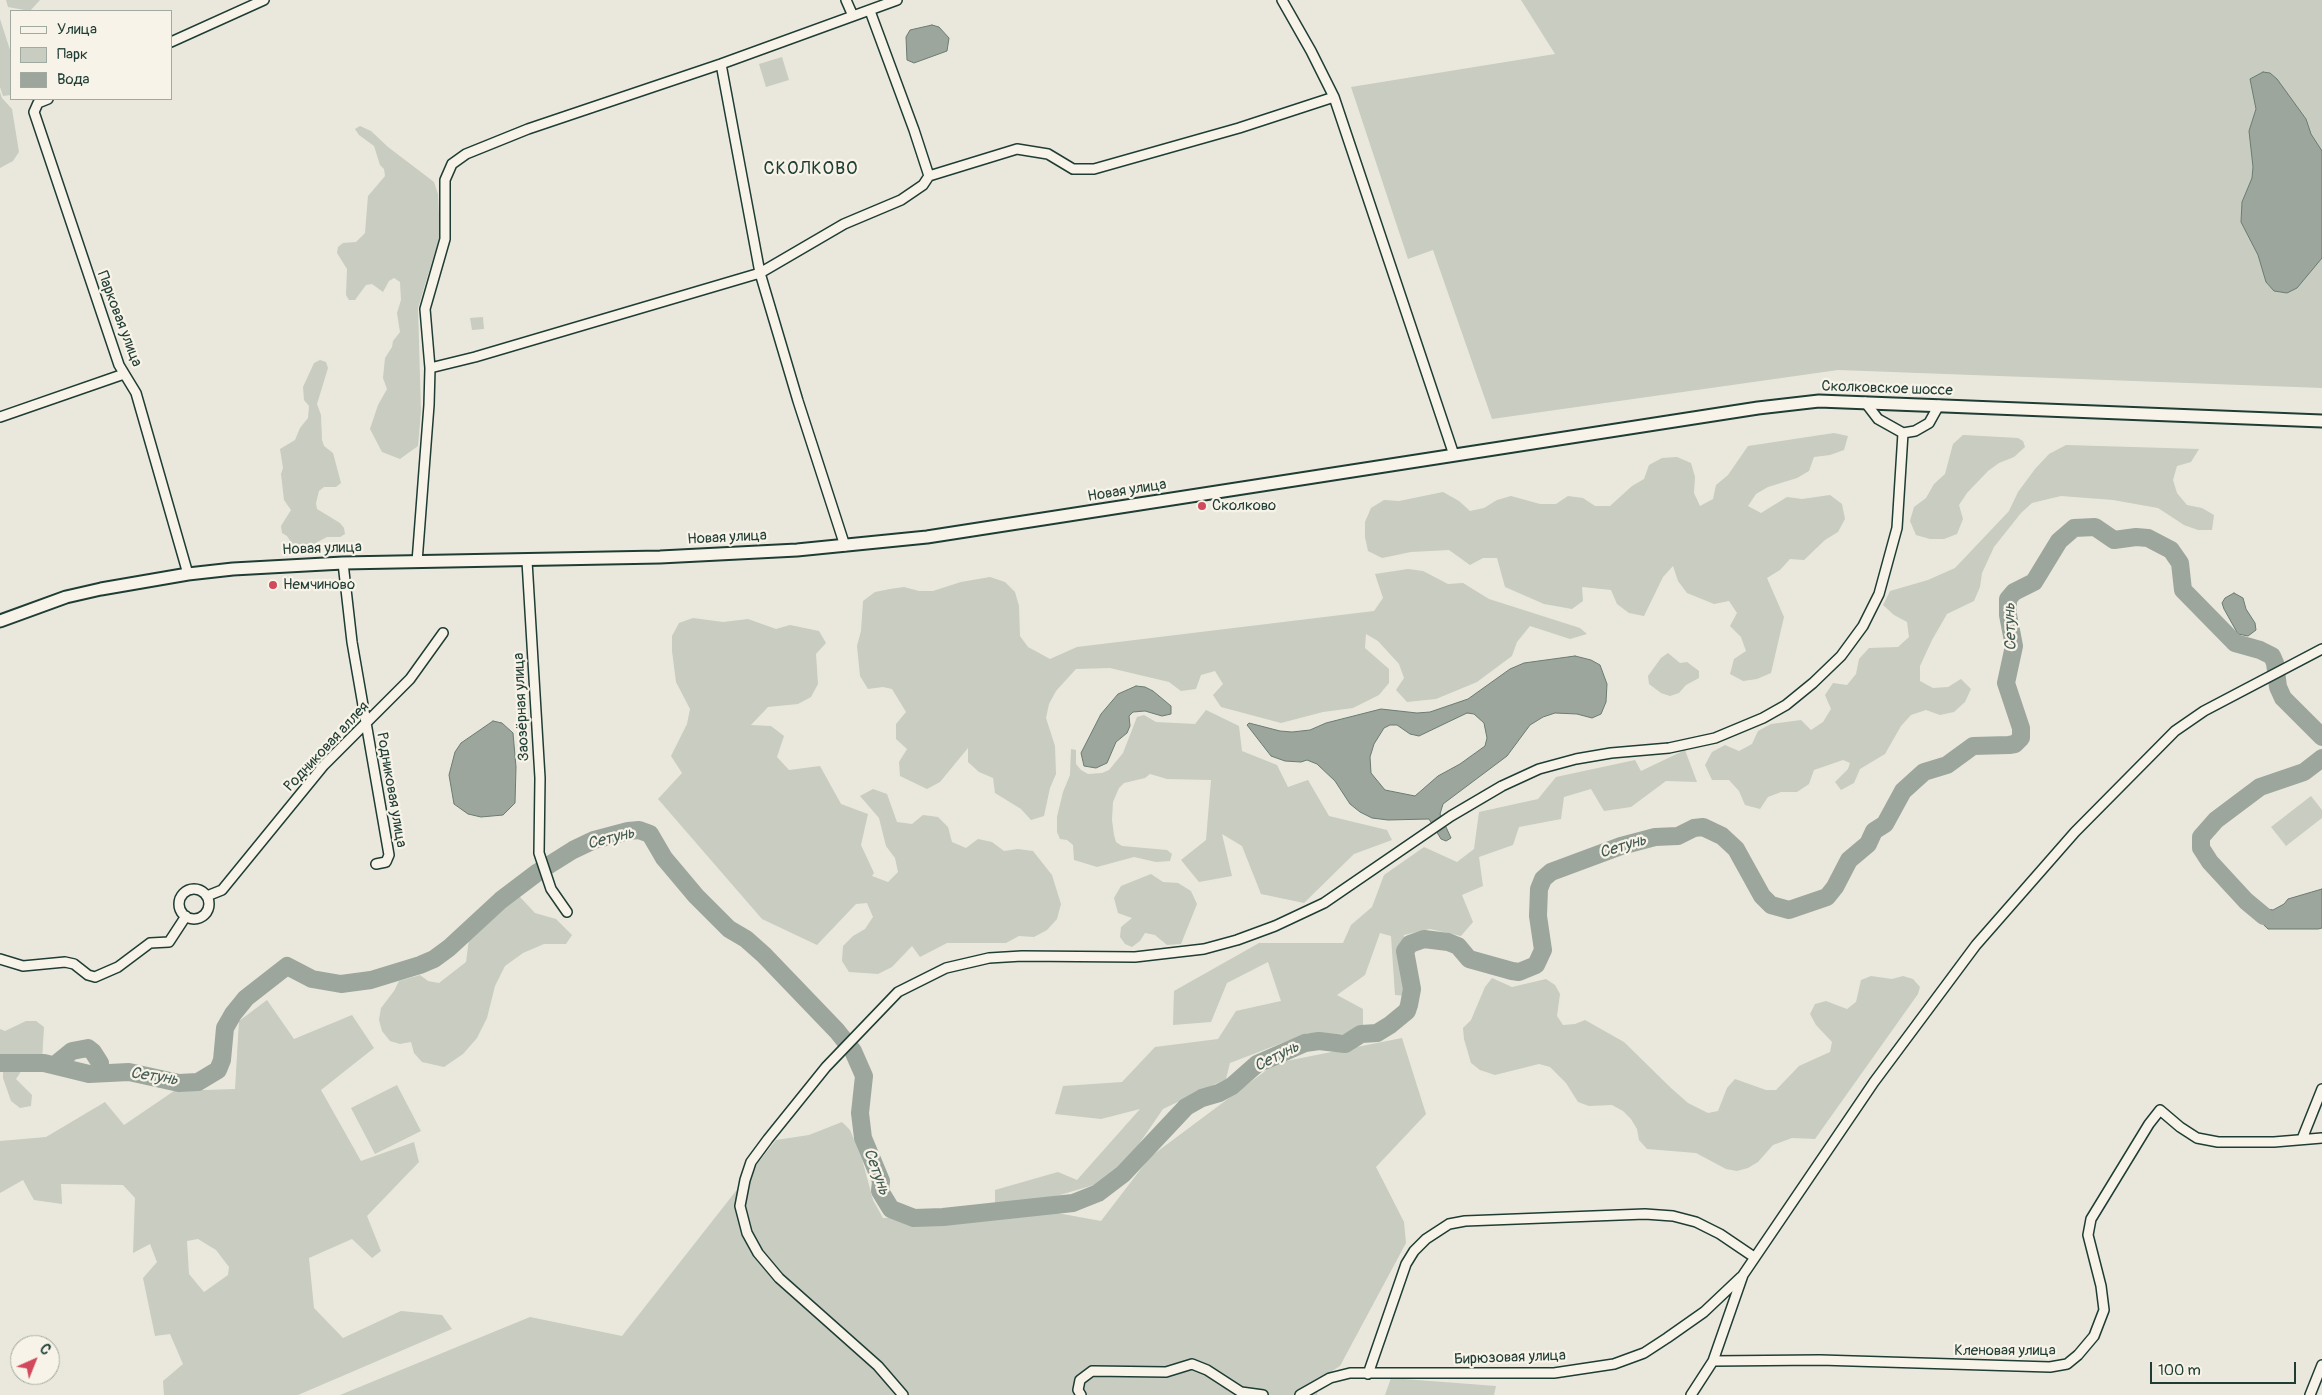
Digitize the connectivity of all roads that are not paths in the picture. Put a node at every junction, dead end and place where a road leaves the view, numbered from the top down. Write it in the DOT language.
graph roads {
  1 [pos="264,0"];
  2 [pos="846,0"];
  3 [pos="897,0"];
  4 [pos="1282,0"];
  5 [pos="870,11"];
  6 [pos="853,16"];
  7 [pos="172,42"];
  8 [pos="721,64"];
  9 [pos="1334,97"];
  10 [pos="46,100"];
  11 [pos="929,176"];
  12 [pos="760,273"];
  13 [pos="430,368"];
  14 [pos="124,374"];
  15 [pos="1865,402"];
  16 [pos="1939,405"];
  17 [pos="0,417"];
  18 [pos="2322,421"];
  19 [pos="1903,433"];
  20 [pos="1454,455"];
  21 [pos="845,546"];
  22 [pos="527,561"];
  23 [pos="417,562"];
  24 [pos="343,563"];
  25 [pos="188,574"];
  26 [pos="0,620"];
  27 [pos="443,633"];
  28 [pos="2322,649"];
  29 [pos="366,725"];
  30 [pos="376,864"];
  31 [pos="207,896"];
  32 [pos="567,912"];
  33 [pos="186,916"];
  34 [pos="0,959"];
  35 [pos="2322,1089"];
  36 [pos="2322,1138"];
  37 [pos="2302,1139"];
  38 [pos="1754,1257"];
  39 [pos="1743,1275"];
  40 [pos="1713,1361"];
  41 [pos="2322,1365"];
  42 [pos="1368,1374"];
  43 [pos="903,1395"];
  44 [pos="1081,1395"];
  45 [pos="1264,1395"];
  46 [pos="1300,1395"];
  47 [pos="1691,1395"];
  48 [pos="2310,1395"];
  1 -- 7 [label="street"];
  2 -- 6 [label="street"];
  3 -- 5 [label="street"];
  4 -- 9 [label="street"];
  5 -- 6 [label="street"];
  5 -- 11 [label="street"];
  6 -- 8 [label="street"];
  8 -- 12 [label="street"];
  8 -- 13 [label="street"];
  9 -- 11 [label="street"];
  9 -- 20 [label="street"];
  10 -- 14 [label="street, Парковая улица"];
  11 -- 12 [label="street"];
  12 -- 13 [label="street"];
  12 -- 21 [label="street"];
  13 -- 23 [label="street"];
  14 -- 17 [label="street"];
  14 -- 25 [label="street, Парковая улица"];
  15 -- 16 [label="street, Сколковское шоссе"];
  15 -- 19 [label="street"];
  15 -- 20 [label="street, Сколковское шоссе"];
  16 -- 18 [label="street, Сколковское шоссе"];
  16 -- 19 [label="street"];
  19 -- 43 [label="street"];
  20 -- 21 [label="street, Новая улица"];
  21 -- 22 [label="street, Новая улица"];
  22 -- 23 [label="street, Новая улица"];
  22 -- 32 [label="street, Заозёрная улица"];
  23 -- 24 [label="street, Новая улица"];
  24 -- 25 [label="street, Новая улица"];
  24 -- 29 [label="street, Родниковая улица"];
  25 -- 26 [label="street, Новая улица"];
  27 -- 29 [label="street, Родниковая аллея"];
  28 -- 38 [label="street"];
  29 -- 30 [label="street, Родниковая улица"];
  29 -- 31 [label="street, Родниковая аллея"];
  31 -- 33 [label="street"];
  31 -- 33 [label="street"];
  33 -- 34 [label="street"];
  35 -- 37 [label="street"];
  36 -- 37 [label="street"];
  37 -- 40 [label="street, Кленовая улица"];
  38 -- 39 [label="street"];
  38 -- 42 [label="street"];
  39 -- 40 [label="street"];
  39 -- 42 [label="street, Бирюзовая улица"];
  40 -- 47 [label="street"];
  41 -- 48 [label="street"];
  42 -- 46 [label="street, Бирюзовая улица"];
  44 -- 45 [label="street"];
}
